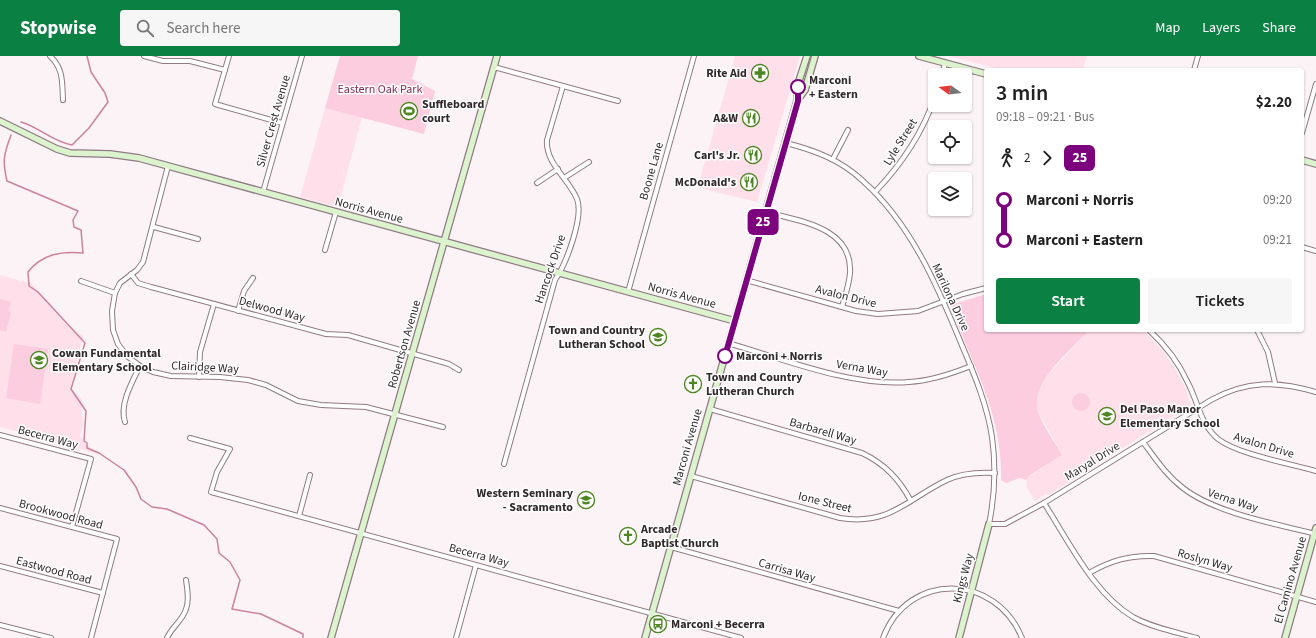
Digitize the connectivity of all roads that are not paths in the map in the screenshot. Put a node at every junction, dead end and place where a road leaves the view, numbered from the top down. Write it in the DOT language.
graph roads {
  1 [pos="50,56"];
  2 [pos="144,56"];
  3 [pos="229,56"];
  4 [pos="302,56"];
  5 [pos="497,56"];
  6 [pos="694,56"];
  7 [pos="807,56"];
  8 [pos="815,56"];
  9 [pos="919,56"];
  10 [pos="1198,56"];
  11 [pos="945,63"];
  12 [pos="494,67"];
  13 [pos="944,68"];
  14 [pos="1195,68"];
  15 [pos="225,70"];
  16 [pos="984,73"];
  17 [pos="1316,84"];
  18 [pos="562,86"];
  19 [pos="62,100"];
  20 [pos="618,101"];
  21 [pos="798,101"];
  22 [pos="929,112"];
  23 [pos="0,121"];
  24 [pos="282,123"];
  25 [pos="1304,126"];
  26 [pos="848,130"];
  27 [pos="786,143"];
  28 [pos="833,159"];
  29 [pos="1304,161"];
  30 [pos="589,162"];
  31 [pos="1316,164"];
  32 [pos="168,166"];
  33 [pos="558,169"];
  34 [pos="564,178"];
  35 [pos="537,183"];
  36 [pos="263,192"];
  37 [pos="875,192"];
  38 [pos="336,212"];
  39 [pos="766,212"];
  40 [pos="154,227"];
  41 [pos="198,239"];
  42 [pos="444,242"];
  43 [pos="1304,248"];
  44 [pos="325,250"];
  45 [pos="1316,251"];
  46 [pos="560,273"];
  47 [pos="131,274"];
  48 [pos="253,278"];
  49 [pos="746,280"];
  50 [pos="80,281"];
  51 [pos="984,289"];
  52 [pos="628,292"];
  53 [pos="115,293"];
  54 [pos="944,302"];
  55 [pos="214,304"];
  56 [pos="842,307"];
  57 [pos="238,311"];
  58 [pos="735,321"];
  59 [pos="1151,332"];
  60 [pos="1258,332"];
  61 [pos="728,343"];
  62 [pos="412,354"];
  63 [pos="140,366"];
  64 [pos="971,366"];
  65 [pos="459,370"];
  66 [pos="199,377"];
  67 [pos="1276,383"];
  68 [pos="1316,392"];
  69 [pos="1198,408"];
  70 [pos="710,409"];
  71 [pos="395,414"];
  72 [pos="125,422"];
  73 [pos="444,427"];
  74 [pos="0,435"];
  75 [pos="190,438"];
  76 [pos="1142,442"];
  77 [pos="504,464"];
  78 [pos="1316,471"];
  79 [pos="995,473"];
  80 [pos="310,475"];
  81 [pos="691,476"];
  82 [pos="912,501"];
  83 [pos="1044,503"];
  84 [pos="0,508"];
  85 [pos="299,516"];
  86 [pos="989,524"];
  87 [pos="72,527"];
  88 [pos="1316,528"];
  89 [pos="361,534"];
  90 [pos="1315,534"];
  91 [pos="670,547"];
  92 [pos="476,565"];
  93 [pos="0,566"];
  94 [pos="1089,573"];
  95 [pos="186,580"];
  96 [pos="971,592"];
  97 [pos="103,593"];
  98 [pos="1296,596"];
  99 [pos="1316,602"];
  100 [pos="898,611"];
  101 [pos="652,613"];
  102 [pos="0,625"];
  103 [pos="51,638"];
  104 [pos="91,638"];
  105 [pos="167,638"];
  106 [pos="332,638"];
  107 [pos="456,638"];
  108 [pos="645,638"];
  109 [pos="741,638"];
  110 [pos="883,638"];
  111 [pos="959,638"];
  112 [pos="1022,638"];
  113 [pos="1197,638"];
  114 [pos="1285,638"];
  1 -- 19 [label="street"];
  2 -- 15 [label="street"];
  3 -- 15 [label="street"];
  4 -- 24 [label="street, Silver Crest Avenue"];
  5 -- 12 [label="street, Robertson Avenue"];
  6 -- 52 [label="street, Boone Lane"];
  7 -- 21 [label="street, Marconi Avenue"];
  8 -- 21 [label="street, Marconi Avenue"];
  9 -- 11 [label="street"];
  10 -- 14 [label="street"];
  11 -- 13 [label="street"];
  11 -- 16 [label="street"];
  12 -- 18 [label="street"];
  12 -- 42 [label="street, Robertson Avenue"];
  15 -- 24 [label="street"];
  17 -- 25 [label="street"];
  18 -- 20 [label="street"];
  18 -- 33 [label="street, Hancock Drive"];
  21 -- 27 [label="street, Marconi Avenue"];
  22 -- 37 [label="street, Lyle Street"];
  23 -- 32 [label="street, Norris Avenue"];
  24 -- 36 [label="street, Silver Crest Avenue"];
  26 -- 28 [label="street"];
  27 -- 28 [label="street, Marilona Drive"];
  27 -- 39 [label="street, Marconi Avenue"];
  28 -- 37 [label="street, Marilona Drive"];
  29 -- 31 [label="street"];
  30 -- 34 [label="street"];
  32 -- 36 [label="street, Norris Avenue"];
  32 -- 40 [label="street, Clairidge Way"];
  33 -- 34 [label="street, Hancock Drive"];
  33 -- 35 [label="street"];
  34 -- 46 [label="street, Hancock Drive"];
  36 -- 38 [label="street, Norris Avenue"];
  37 -- 54 [label="street, Marilona Drive"];
  38 -- 42 [label="street, Norris Avenue"];
  38 -- 44 [label="street"];
  39 -- 49 [label="street, Marconi Avenue"];
  39 -- 56 [label="street"];
  40 -- 41 [label="street"];
  40 -- 47 [label="street, Clairidge Way"];
  42 -- 46 [label="street, Norris Avenue"];
  42 -- 62 [label="street, Robertson Avenue"];
  43 -- 45 [label="street"];
  46 -- 52 [label="street, Norris Avenue"];
  46 -- 77 [label="street, Hancock Drive"];
  47 -- 53 [label="street, Clairidge Way"];
  47 -- 55 [label="street, Delwood Way"];
  48 -- 57 [label="street"];
  49 -- 56 [label="street, Avalon Drive"];
  49 -- 58 [label="street, Marconi Avenue"];
  50 -- 53 [label="street"];
  51 -- 54 [label="street, Avalon Drive"];
  52 -- 58 [label="street, Norris Avenue"];
  53 -- 63 [label="street, Clairidge Way"];
  54 -- 56 [label="street, Avalon Drive"];
  54 -- 64 [label="street, Marilona Drive"];
  55 -- 57 [label="street, Delwood Way"];
  55 -- 66 [label="street"];
  57 -- 62 [label="street, Delwood Way"];
  58 -- 61 [label="street, Marconi Avenue"];
  59 -- 69 [label="street, Avalon Drive"];
  60 -- 67 [label="street"];
  61 -- 64 [label="street, Verna Way"];
  61 -- 70 [label="street, Marconi Avenue"];
  62 -- 65 [label="street, Delwood Way"];
  62 -- 71 [label="street, Robertson Avenue"];
  63 -- 66 [label="street, Clairidge Way"];
  63 -- 72 [label="street"];
  64 -- 79 [label="street, Marilona Drive"];
  66 -- 71 [label="street, Clairidge Way"];
  67 -- 68 [label="street, Maryal Drive"];
  67 -- 69 [label="street, Maryal Drive"];
  69 -- 76 [label="street, Maryal Drive"];
  69 -- 78 [label="street, Avalon Drive"];
  70 -- 81 [label="street, Marconi Avenue"];
  70 -- 82 [label="street, Barbarell Way"];
  71 -- 73 [label="street, Clairidge Way"];
  71 -- 89 [label="street, Robertson Avenue"];
  74 -- 87 [label="street, Becerra Way"];
  75 -- 85 [label="street, Becerra Way"];
  76 -- 83 [label="street, Maryal Drive"];
  76 -- 90 [label="street, Verna Way"];
  79 -- 82 [label="street, Ione Street"];
  79 -- 86 [label="street, Marilona Drive"];
  80 -- 85 [label="street"];
  81 -- 82 [label="street, Ione Street"];
  81 -- 91 [label="street, Marconi Avenue"];
  83 -- 86 [label="street, Maryal Drive"];
  83 -- 94 [label="street"];
  84 -- 87 [label="street, Brookwood Road"];
  85 -- 89 [label="street, Becerra Way"];
  86 -- 96 [label="street, Kings Way"];
  87 -- 97 [label="street, Brookwood Road"];
  88 -- 90 [label="street, El Camino Avenue"];
  89 -- 92 [label="street, Becerra Way"];
  89 -- 106 [label="street, Robertson Avenue"];
  90 -- 98 [label="street, El Camino Avenue"];
  91 -- 100 [label="street, Carrisa Way"];
  91 -- 101 [label="street, Marconi Avenue"];
  92 -- 101 [label="street, Becerra Way"];
  92 -- 107 [label="street"];
  93 -- 97 [label="street, Eastwood Road"];
  94 -- 98 [label="street, Roslyn Way"];
  94 -- 113 [label="street"];
  95 -- 105 [label="street"];
  96 -- 100 [label="street"];
  96 -- 111 [label="street, Kings Way"];
  96 -- 112 [label="street"];
  97 -- 104 [label="street"];
  98 -- 99 [label="street, Roslyn Way"];
  98 -- 114 [label="street, El Camino Avenue"];
  100 -- 110 [label="street"];
  101 -- 108 [label="street, Marconi Avenue"];
  101 -- 109 [label="street, Becerra Way"];
  102 -- 103 [label="street"];
}
